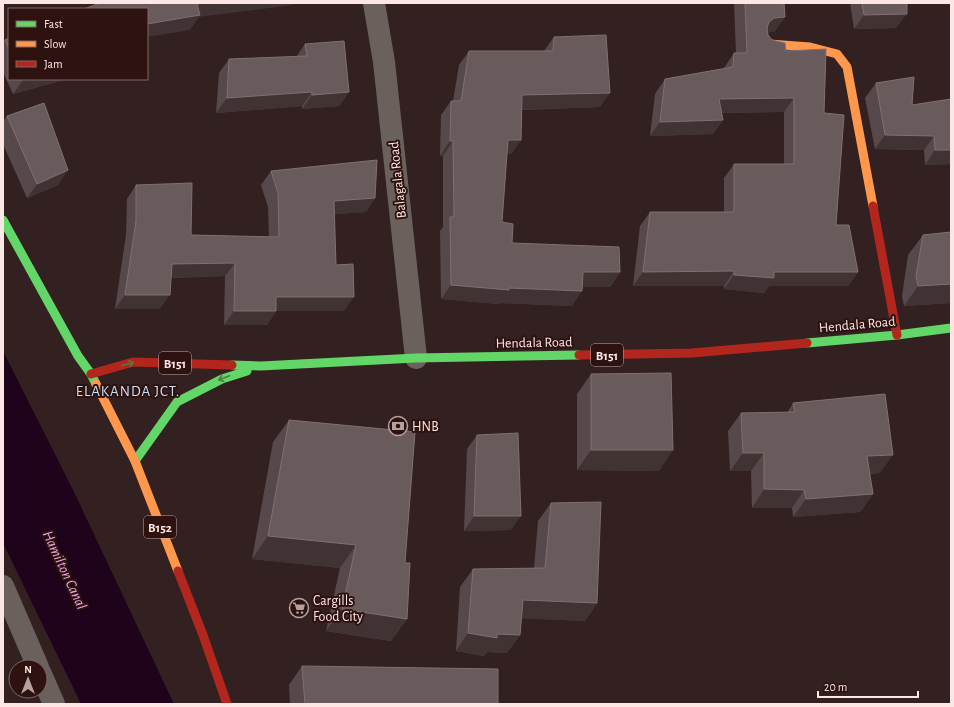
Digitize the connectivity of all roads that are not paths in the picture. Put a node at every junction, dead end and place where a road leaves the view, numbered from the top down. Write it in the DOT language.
graph roads {
  1 [pos="374,3"];
  2 [pos="769,44"];
  3 [pos="3,220"];
  4 [pos="951,328"];
  5 [pos="897,335"];
  6 [pos="416,358"];
  7 [pos="261,366"];
  8 [pos="91,374"];
  9 [pos="135,461"];
  10 [pos="3,586"];
  11 [pos="35,659"];
  12 [pos="48,690"];
  13 [pos="54,704"];
  14 [pos="227,704"];
  1 -- 6 [label="street, Balagala Road"];
  2 -- 5 [label="main road"];
  3 -- 8 [label="main road, B152"];
  4 -- 5 [label="main road, Hendala Road / B151"];
  5 -- 6 [label="main road, Hendala Road / B151"];
  6 -- 7 [label="main road, Hendala Road / B151"];
  8 -- 7 [label="main road, Hendala Road / B151, one-way"];
  7 -- 9 [label="main road, Hendala Road / B151, one-way"];
  8 -- 9 [label="main road, B152"];
  9 -- 14 [label="main road, B152"];
  10 -- 11 [label="street"];
  12 -- 13 [label="street"];
}
